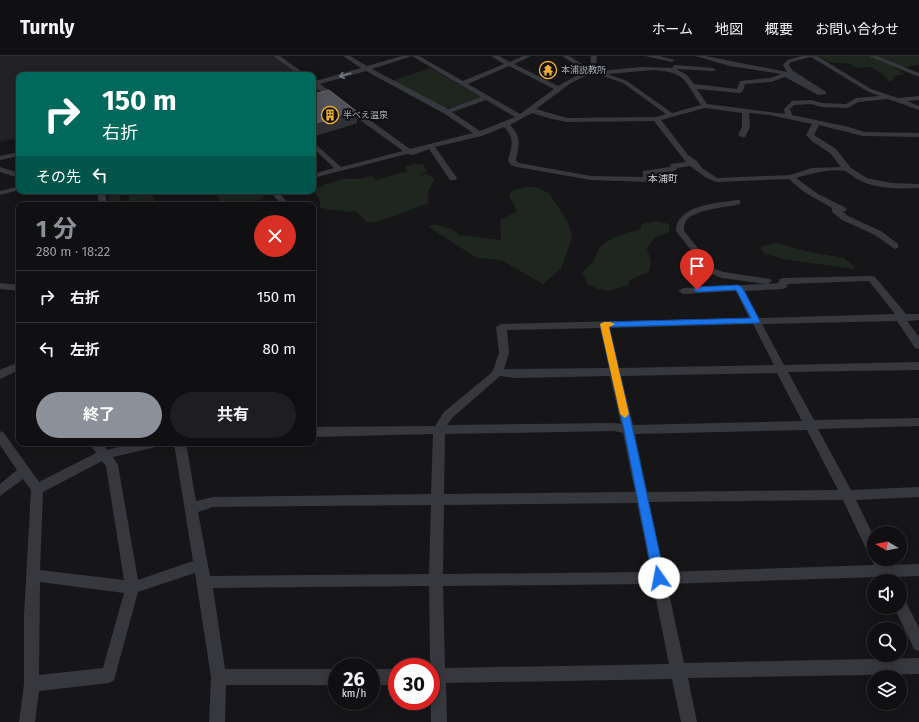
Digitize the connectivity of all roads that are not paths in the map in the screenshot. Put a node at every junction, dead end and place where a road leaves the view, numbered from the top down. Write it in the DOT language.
graph roads {
  1 [pos="276,56"];
  2 [pos="346,56"];
  3 [pos="409,56"];
  4 [pos="415,56"];
  5 [pos="494,56"];
  6 [pos="528,56"];
  7 [pos="565,56"];
  8 [pos="594,56"];
  9 [pos="648,56"];
  10 [pos="808,56"];
  11 [pos="813,56"];
  12 [pos="872,56"];
  13 [pos="701,57"];
  14 [pos="674,58"];
  15 [pos="508,63"];
  16 [pos="366,69"];
  17 [pos="675,69"];
  18 [pos="700,69"];
  19 [pos="713,70"];
  20 [pos="299,72"];
  21 [pos="594,72"];
  22 [pos="786,74"];
  23 [pos="919,75"];
  24 [pos="316,83"];
  25 [pos="462,84"];
  26 [pos="316,85"];
  27 [pos="691,86"];
  28 [pos="558,89"];
  29 [pos="486,98"];
  30 [pos="919,98"];
  31 [pos="894,99"];
  32 [pos="705,106"];
  33 [pos="919,108"];
  34 [pos="531,110"];
  35 [pos="447,112"];
  36 [pos="745,112"];
  37 [pos="671,115"];
  38 [pos="520,117"];
  39 [pos="789,117"];
  40 [pos="656,119"];
  41 [pos="816,123"];
  42 [pos="506,125"];
  43 [pos="479,134"];
  44 [pos="742,135"];
  45 [pos="919,135"];
  46 [pos="316,147"];
  47 [pos="431,147"];
  48 [pos="410,152"];
  49 [pos="16,155"];
  50 [pos="0,158"];
  51 [pos="694,164"];
  52 [pos="0,169"];
  53 [pos="846,169"];
  54 [pos="340,170"];
  55 [pos="16,175"];
  56 [pos="316,175"];
  57 [pos="791,177"];
  58 [pos="453,178"];
  59 [pos="919,186"];
  60 [pos="16,189"];
  61 [pos="0,193"];
  62 [pos="278,194"];
  63 [pos="283,202"];
  64 [pos="737,202"];
  65 [pos="836,207"];
  66 [pos="847,212"];
  67 [pos="895,246"];
  68 [pos="783,283"];
  69 [pos="0,286"];
  70 [pos="738,287"];
  71 [pos="16,288"];
  72 [pos="683,291"];
  73 [pos="901,317"];
  74 [pos="919,317"];
  75 [pos="756,321"];
  76 [pos="604,324"];
  77 [pos="919,345"];
  78 [pos="919,366"];
  79 [pos="16,367"];
  80 [pos="782,370"];
  81 [pos="498,372"];
  82 [pos="615,372"];
  83 [pos="0,375"];
  84 [pos="919,422"];
  85 [pos="811,425"];
  86 [pos="439,429"];
  87 [pos="628,430"];
  88 [pos="316,432"];
  89 [pos="0,436"];
  90 [pos="97,446"];
  91 [pos="140,446"];
  92 [pos="181,446"];
  93 [pos="104,455"];
  94 [pos="25,471"];
  95 [pos="37,489"];
  96 [pos="0,491"];
  97 [pos="919,492"];
  98 [pos="847,494"];
  99 [pos="642,496"];
  100 [pos="438,499"];
  101 [pos="191,508"];
  102 [pos="867,536"];
  103 [pos="200,565"];
  104 [pos="919,570"];
  105 [pos="897,574"];
  106 [pos="33,576"];
  107 [pos="867,576"];
  108 [pos="659,578"];
  109 [pos="436,580"];
  110 [pos="205,582"];
  111 [pos="132,588"];
  112 [pos="904,614"];
  113 [pos="919,644"];
  114 [pos="434,658"];
  115 [pos="919,666"];
  116 [pos="678,671"];
  117 [pos="440,676"];
  118 [pos="328,677"];
  119 [pos="219,678"];
  120 [pos="32,684"];
  121 [pos="438,710"];
  122 [pos="27,722"];
  123 [pos="217,722"];
  124 [pos="439,722"];
  125 [pos="689,722"];
  1 -- 20 [label="street"];
  2 -- 16 [label="street"];
  3 -- 16 [label="street"];
  4 -- 25 [label="street"];
  5 -- 15 [label="street"];
  6 -- 15 [label="street"];
  7 -- 21 [label="street"];
  8 -- 21 [label="street"];
  9 -- 14 [label="street"];
  10 -- 22 [label="street"];
  11 -- 31 [label="street"];
  12 -- 23 [label="street"];
  13 -- 18 [label="street"];
  13 -- 22 [label="street"];
  14 -- 17 [label="street"];
  15 -- 25 [label="street"];
  15 -- 28 [label="street"];
  16 -- 24 [label="street, one-way"];
  16 -- 35 [label="street"];
  17 -- 18 [label="street"];
  17 -- 21 [label="street"];
  17 -- 27 [label="street"];
  18 -- 19 [label="street"];
  21 -- 28 [label="street"];
  21 -- 37 [label="street"];
  22 -- 27 [label="street"];
  25 -- 29 [label="street"];
  26 -- 48 [label="street"];
  27 -- 32 [label="street"];
  28 -- 34 [label="street"];
  29 -- 35 [label="street"];
  29 -- 38 [label="street"];
  30 -- 31 [label="street"];
  31 -- 33 [label="street"];
  31 -- 39 [label="street"];
  32 -- 36 [label="street"];
  32 -- 37 [label="street"];
  34 -- 38 [label="street"];
  34 -- 40 [label="street"];
  35 -- 43 [label="street"];
  36 -- 39 [label="street"];
  36 -- 44 [label="street"];
  37 -- 40 [label="street"];
  38 -- 42 [label="street"];
  39 -- 41 [label="street"];
  40 -- 51 [label="street"];
  41 -- 45 [label="street"];
  41 -- 53 [label="street"];
  42 -- 43 [label="street"];
  42 -- 51 [label="street"];
  43 -- 47 [label="street"];
  46 -- 54 [label="street"];
  47 -- 48 [label="street"];
  47 -- 58 [label="street"];
  48 -- 54 [label="street"];
  49 -- 50 [label="street"];
  51 -- 57 [label="street"];
  52 -- 55 [label="street"];
  53 -- 57 [label="street"];
  53 -- 59 [label="street"];
  54 -- 56 [label="street"];
  57 -- 65 [label="street"];
  60 -- 61 [label="street"];
  62 -- 63 [label="street"];
  64 -- 68 [label="street"];
  65 -- 66 [label="street"];
  65 -- 67 [label="street"];
  68 -- 70 [label="street"];
  68 -- 73 [label="street"];
  69 -- 71 [label="street"];
  70 -- 72 [label="street"];
  70 -- 75 [label="street"];
  73 -- 74 [label="street"];
  73 -- 75 [label="street"];
  73 -- 77 [label="street"];
  75 -- 76 [label="street"];
  75 -- 80 [label="street"];
  76 -- 81 [label="street"];
  76 -- 82 [label="street"];
  78 -- 80 [label="street"];
  79 -- 83 [label="street"];
  80 -- 82 [label="street"];
  80 -- 85 [label="street"];
  81 -- 82 [label="street"];
  81 -- 86 [label="street"];
  82 -- 87 [label="street"];
  84 -- 85 [label="street"];
  85 -- 87 [label="street"];
  85 -- 98 [label="street"];
  86 -- 87 [label="street"];
  86 -- 88 [label="street"];
  86 -- 100 [label="street"];
  87 -- 99 [label="street"];
  89 -- 94 [label="street"];
  90 -- 93 [label="street"];
  91 -- 93 [label="street"];
  92 -- 101 [label="street"];
  93 -- 95 [label="street"];
  93 -- 111 [label="street"];
  94 -- 95 [label="street"];
  94 -- 96 [label="street"];
  95 -- 106 [label="street"];
  97 -- 98 [label="street"];
  98 -- 99 [label="street"];
  98 -- 102 [label="street"];
  99 -- 100 [label="street"];
  99 -- 108 [label="street"];
  100 -- 101 [label="street"];
  100 -- 109 [label="street"];
  101 -- 103 [label="street"];
  103 -- 110 [label="street"];
  103 -- 111 [label="street"];
  104 -- 105 [label="street"];
  106 -- 111 [label="street"];
  106 -- 120 [label="street"];
  107 -- 108 [label="street"];
  108 -- 109 [label="street"];
  108 -- 116 [label="street"];
  109 -- 110 [label="street"];
  109 -- 114 [label="street"];
  110 -- 119 [label="street"];
  111 -- 120 [label="street"];
  112 -- 113 [label="street"];
  115 -- 116 [label="street"];
  116 -- 117 [label="street"];
  116 -- 125 [label="street"];
  118 -- 119 [label="street"];
  119 -- 123 [label="street"];
  120 -- 122 [label="street"];
  121 -- 124 [label="street"];
}
